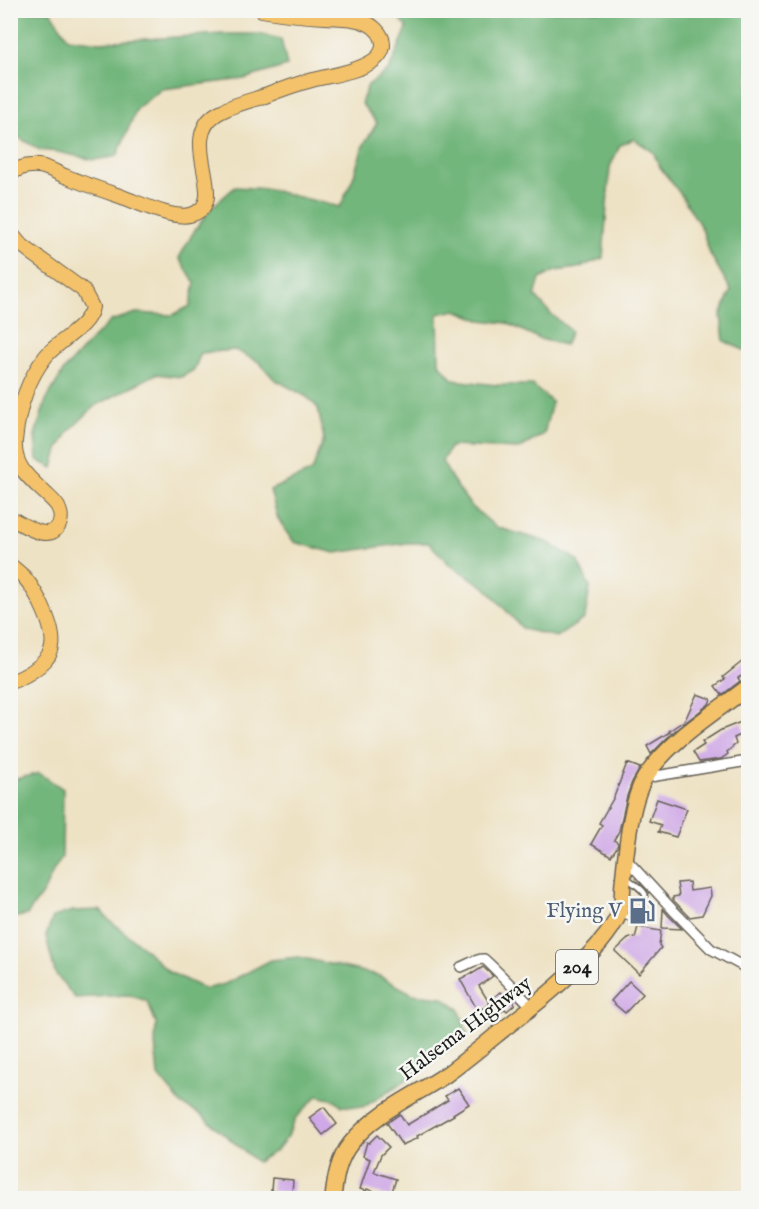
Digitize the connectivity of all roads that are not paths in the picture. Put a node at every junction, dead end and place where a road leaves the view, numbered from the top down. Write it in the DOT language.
graph roads {
  1 [pos="262,10"];
  2 [pos="10,175"];
  3 [pos="10,232"];
  4 [pos="10,518"];
  5 [pos="10,565"];
  6 [pos="10,682"];
  7 [pos="748,687"];
  8 [pos="748,761"];
  9 [pos="644,778"];
  10 [pos="626,859"];
  11 [pos="624,875"];
  12 [pos="620,913"];
  13 [pos="461,967"];
  14 [pos="748,969"];
  15 [pos="532,1007"];
  16 [pos="333,1198"];
  1 -- 2 [label="main road"];
  3 -- 4 [label="main road"];
  5 -- 6 [label="main road"];
  7 -- 9 [label="highway, Halsema Highway / 204"];
  8 -- 9 [label="street"];
  9 -- 10 [label="highway, Halsema Highway / 204"];
  10 -- 11 [label="highway, Halsema Highway / 204"];
  10 -- 14 [label="street"];
  11 -- 12 [label="highway, Halsema Highway / 204"];
  11 -- 12 [label="lane"];
  12 -- 15 [label="highway, Halsema Highway / 204"];
  13 -- 15 [label="street"];
  15 -- 16 [label="highway, Halsema Highway / 204"];
}
